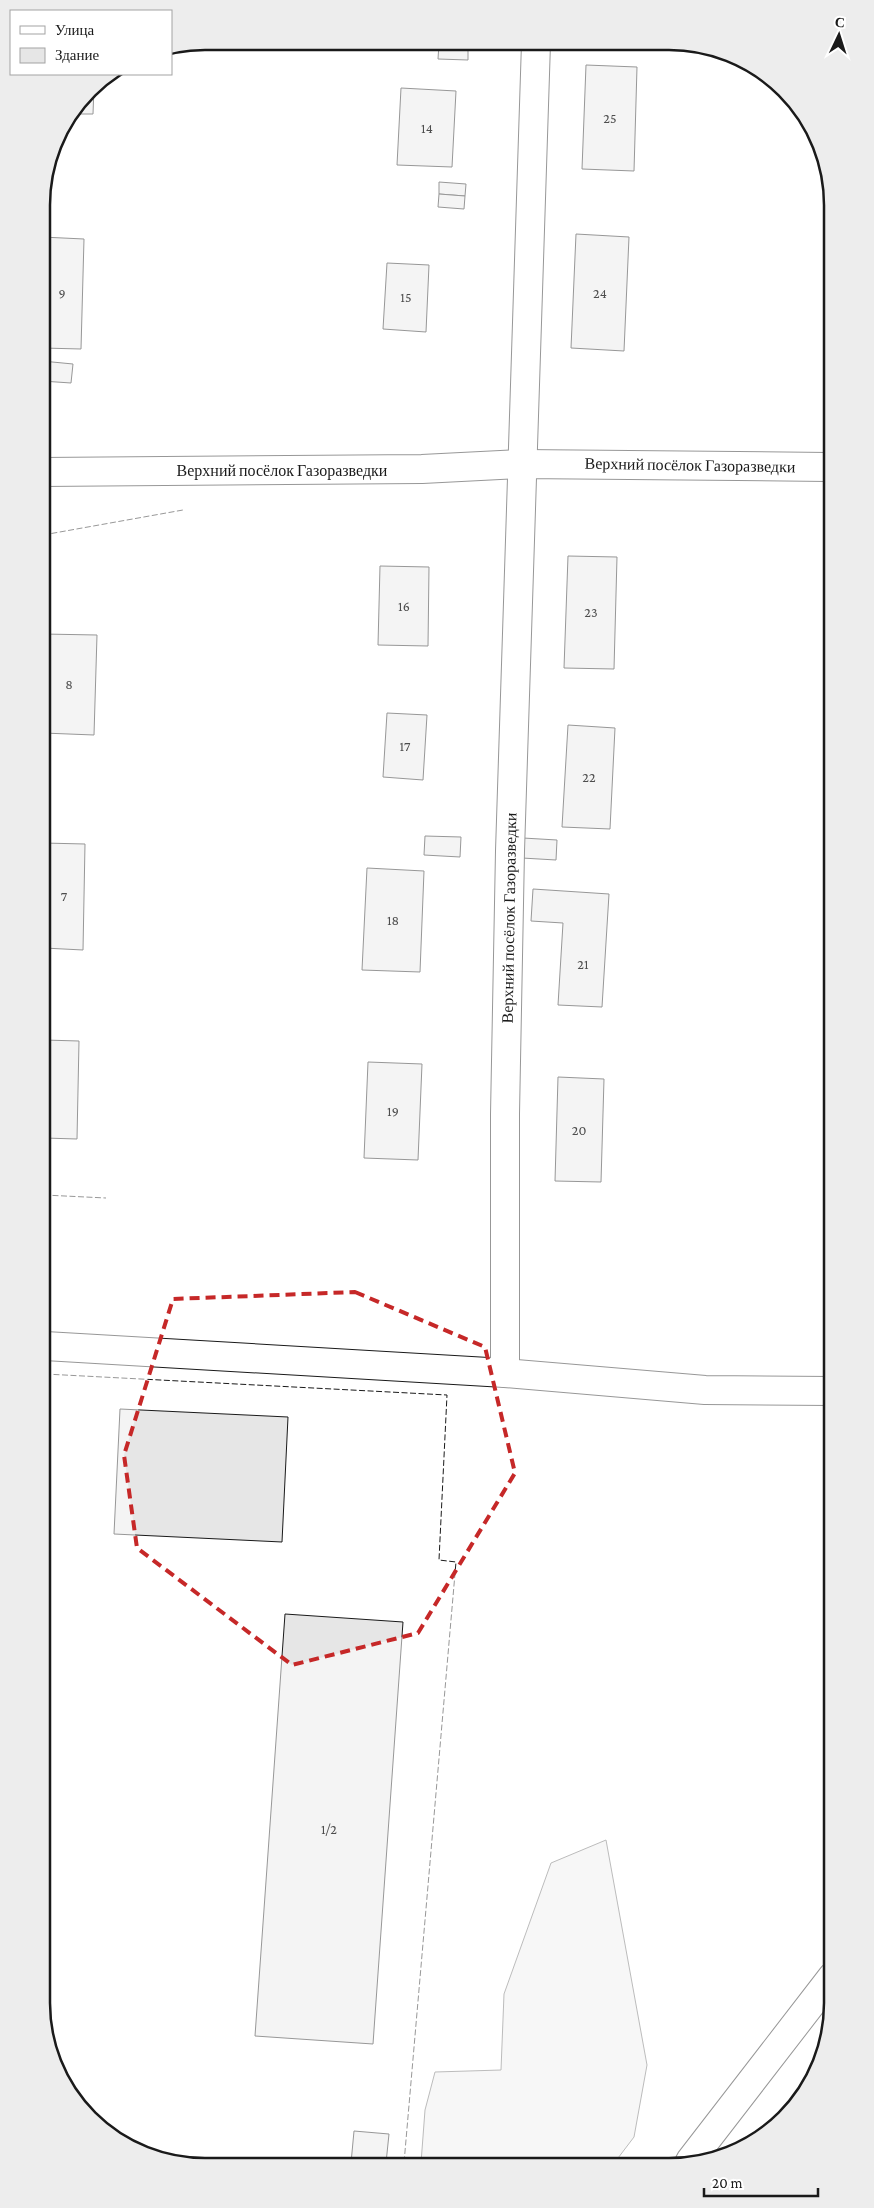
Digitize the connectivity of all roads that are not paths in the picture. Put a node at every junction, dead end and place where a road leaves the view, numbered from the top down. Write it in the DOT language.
graph roads {
  1 [pos="536,50"];
  2 [pos="522,464"];
  3 [pos="824,467"];
  4 [pos="50,472"];
  5 [pos="50,1346"];
  6 [pos="506,1373"];
  7 [pos="824,1391"];
  8 [pos="824,1987"];
  9 [pos="694,2156"];
  1 -- 2 [label="street, Верхний посёлок Газоразведки"];
  2 -- 3 [label="street, Верхний посёлок Газоразведки"];
  2 -- 4 [label="street, Верхний посёлок Газоразведки"];
  2 -- 6 [label="street, Верхний посёлок Газоразведки"];
  5 -- 6 [label="street"];
  6 -- 7 [label="street"];
  8 -- 9 [label="street"];
}
